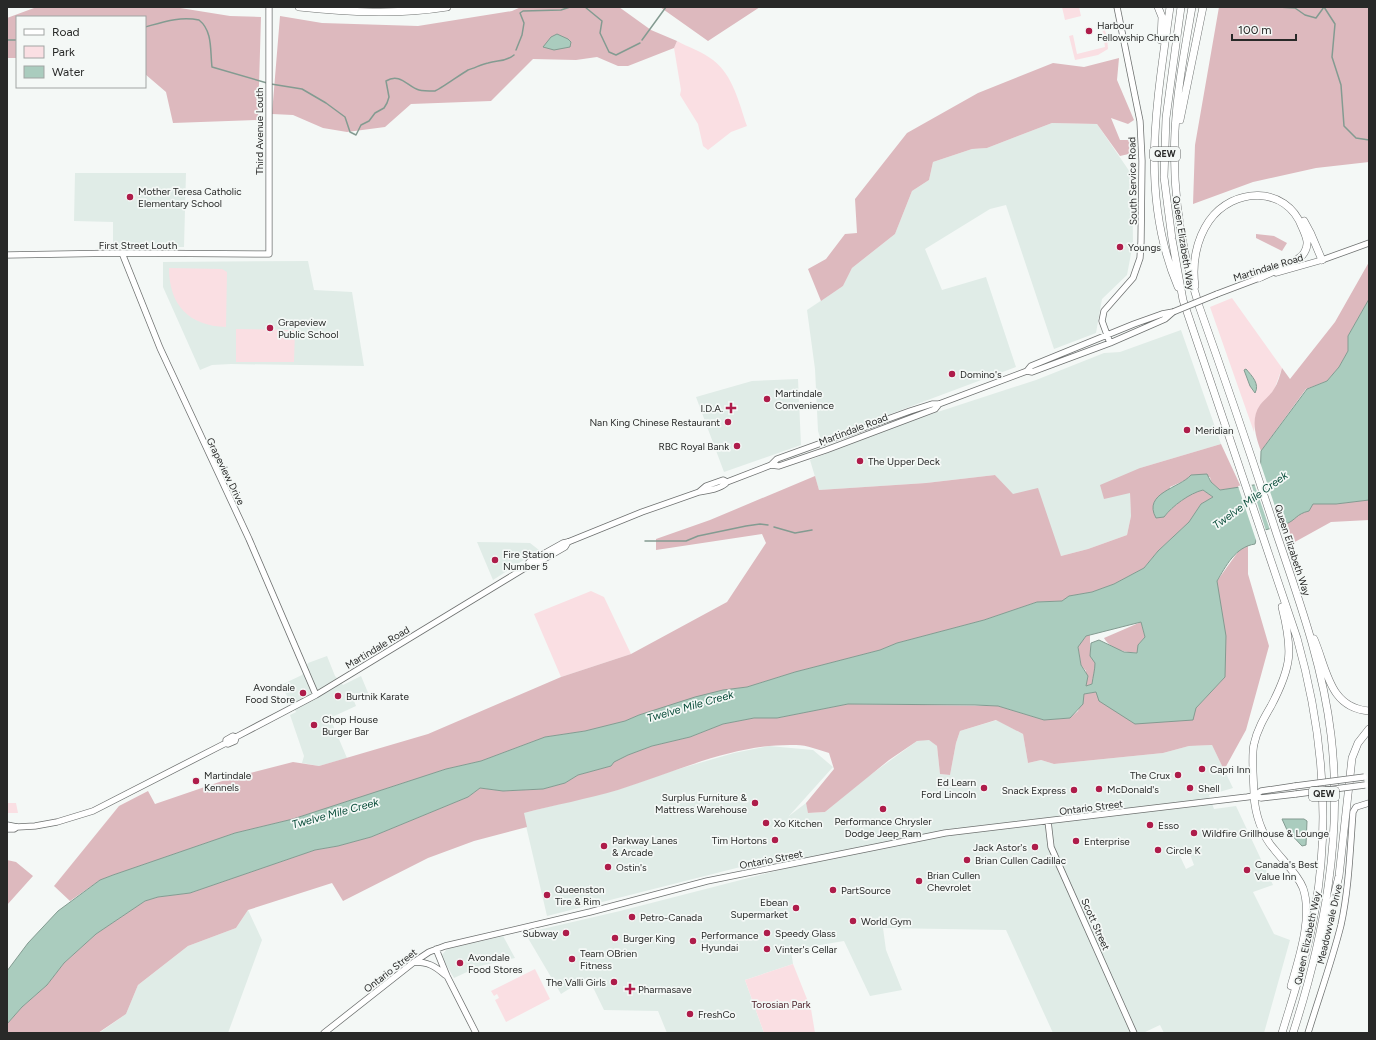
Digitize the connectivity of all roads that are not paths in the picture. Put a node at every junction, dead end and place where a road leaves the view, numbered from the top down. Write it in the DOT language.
graph roads {
  1 [pos="269,7"];
  2 [pos="299,7"];
  3 [pos="447,7"];
  4 [pos="1117,7"];
  5 [pos="1158,7"];
  6 [pos="1170,7"];
  7 [pos="1181,7"];
  8 [pos="1192,7"];
  9 [pos="1203,7"];
  10 [pos="1158,90"];
  11 [pos="1175,176"];
  12 [pos="1299,218"];
  13 [pos="1369,243"];
  14 [pos="122,254"];
  15 [pos="269,254"];
  16 [pos="7,256"];
  17 [pos="1322,260"];
  18 [pos="1259,278"];
  19 [pos="1183,300"];
  20 [pos="1198,306"];
  21 [pos="1173,312"];
  22 [pos="1107,335"];
  23 [pos="1110,343"];
  24 [pos="1027,371"];
  25 [pos="1269,558"];
  26 [pos="1305,619"];
  27 [pos="316,695"];
  28 [pos="1369,711"];
  29 [pos="1369,729"];
  30 [pos="1367,777"];
  31 [pos="1367,785"];
  32 [pos="1254,796"];
  33 [pos="1369,803"];
  34 [pos="1048,821"];
  35 [pos="7,824"];
  36 [pos="17,827"];
  37 [pos="7,829"];
  38 [pos="436,949"];
  39 [pos="414,962"];
  40 [pos="447,976"];
  41 [pos="1309,984"];
  42 [pos="324,1033"];
  43 [pos="476,1033"];
  44 [pos="1134,1033"];
  45 [pos="1278,1033"];
  46 [pos="1282,1033"];
  47 [pos="1293,1033"];
  48 [pos="1308,1033"];
  1 -- 15 [label="main road, Third Avenue Louth"];
  2 -- 3 [label="highway"];
  4 -- 22 [label="main road, South Service Road"];
  5 -- 10 [label="highway"];
  6 -- 10 [label="highway"];
  7 -- 19 [label="highway, Queen Elizabeth Way / QEW"];
  8 -- 11 [label="highway, Queen Elizabeth Way / QEW"];
  9 -- 11 [label="highway"];
  10 -- 19 [label="highway"];
  11 -- 20 [label="highway, Queen Elizabeth Way / QEW"];
  12 -- 17 [label="highway"];
  12 -- 18 [label="highway"];
  12 -- 20 [label="highway"];
  13 -- 17 [label="main road, Martindale Road"];
  14 -- 15 [label="main road, First Street Louth"];
  14 -- 16 [label="main road, First Street Louth"];
  14 -- 27 [label="main road, Grapeview Drive"];
  17 -- 18 [label="main road, Martindale Road"];
  18 -- 21 [label="main road, Martindale Road, bridge"];
  19 -- 25 [label="highway, Queen Elizabeth Way / QEW"];
  20 -- 26 [label="highway, Queen Elizabeth Way / QEW"];
  21 -- 22 [label="main road, Martindale Road"];
  21 -- 23 [label="main road, Martindale Road"];
  22 -- 23 [label="main road, South Service Road"];
  22 -- 24 [label="main road, Martindale Road"];
  23 -- 24 [label="main road, Martindale Road"];
  24 -- 27 [label="main road, Martindale Road"];
  25 -- 32 [label="highway"];
  25 -- 46 [label="highway, Queen Elizabeth Way / QEW"];
  26 -- 28 [label="highway"];
  26 -- 41 [label="highway, Queen Elizabeth Way / QEW"];
  27 -- 36 [label="main road, Martindale Road"];
  29 -- 41 [label="highway"];
  30 -- 32 [label="main road, Ontario Street, bridge"];
  31 -- 32 [label="main road, Ontario Street, bridge"];
  32 -- 34 [label="main road, Ontario Street"];
  32 -- 45 [label="highway"];
  33 -- 48 [label="main road, Meadowvale Drive"];
  34 -- 38 [label="main road, Ontario Street"];
  34 -- 44 [label="main road, Scott Street"];
  35 -- 36 [label="main road, Martindale Road"];
  36 -- 37 [label="main road, Martindale Road"];
  38 -- 39 [label="main road, Ontario Street"];
  38 -- 40 [label="main road"];
  39 -- 40 [label="main road"];
  39 -- 42 [label="main road, Ontario Street"];
  40 -- 43 [label="main road"];
  41 -- 47 [label="highway, Queen Elizabeth Way / QEW"];
}
